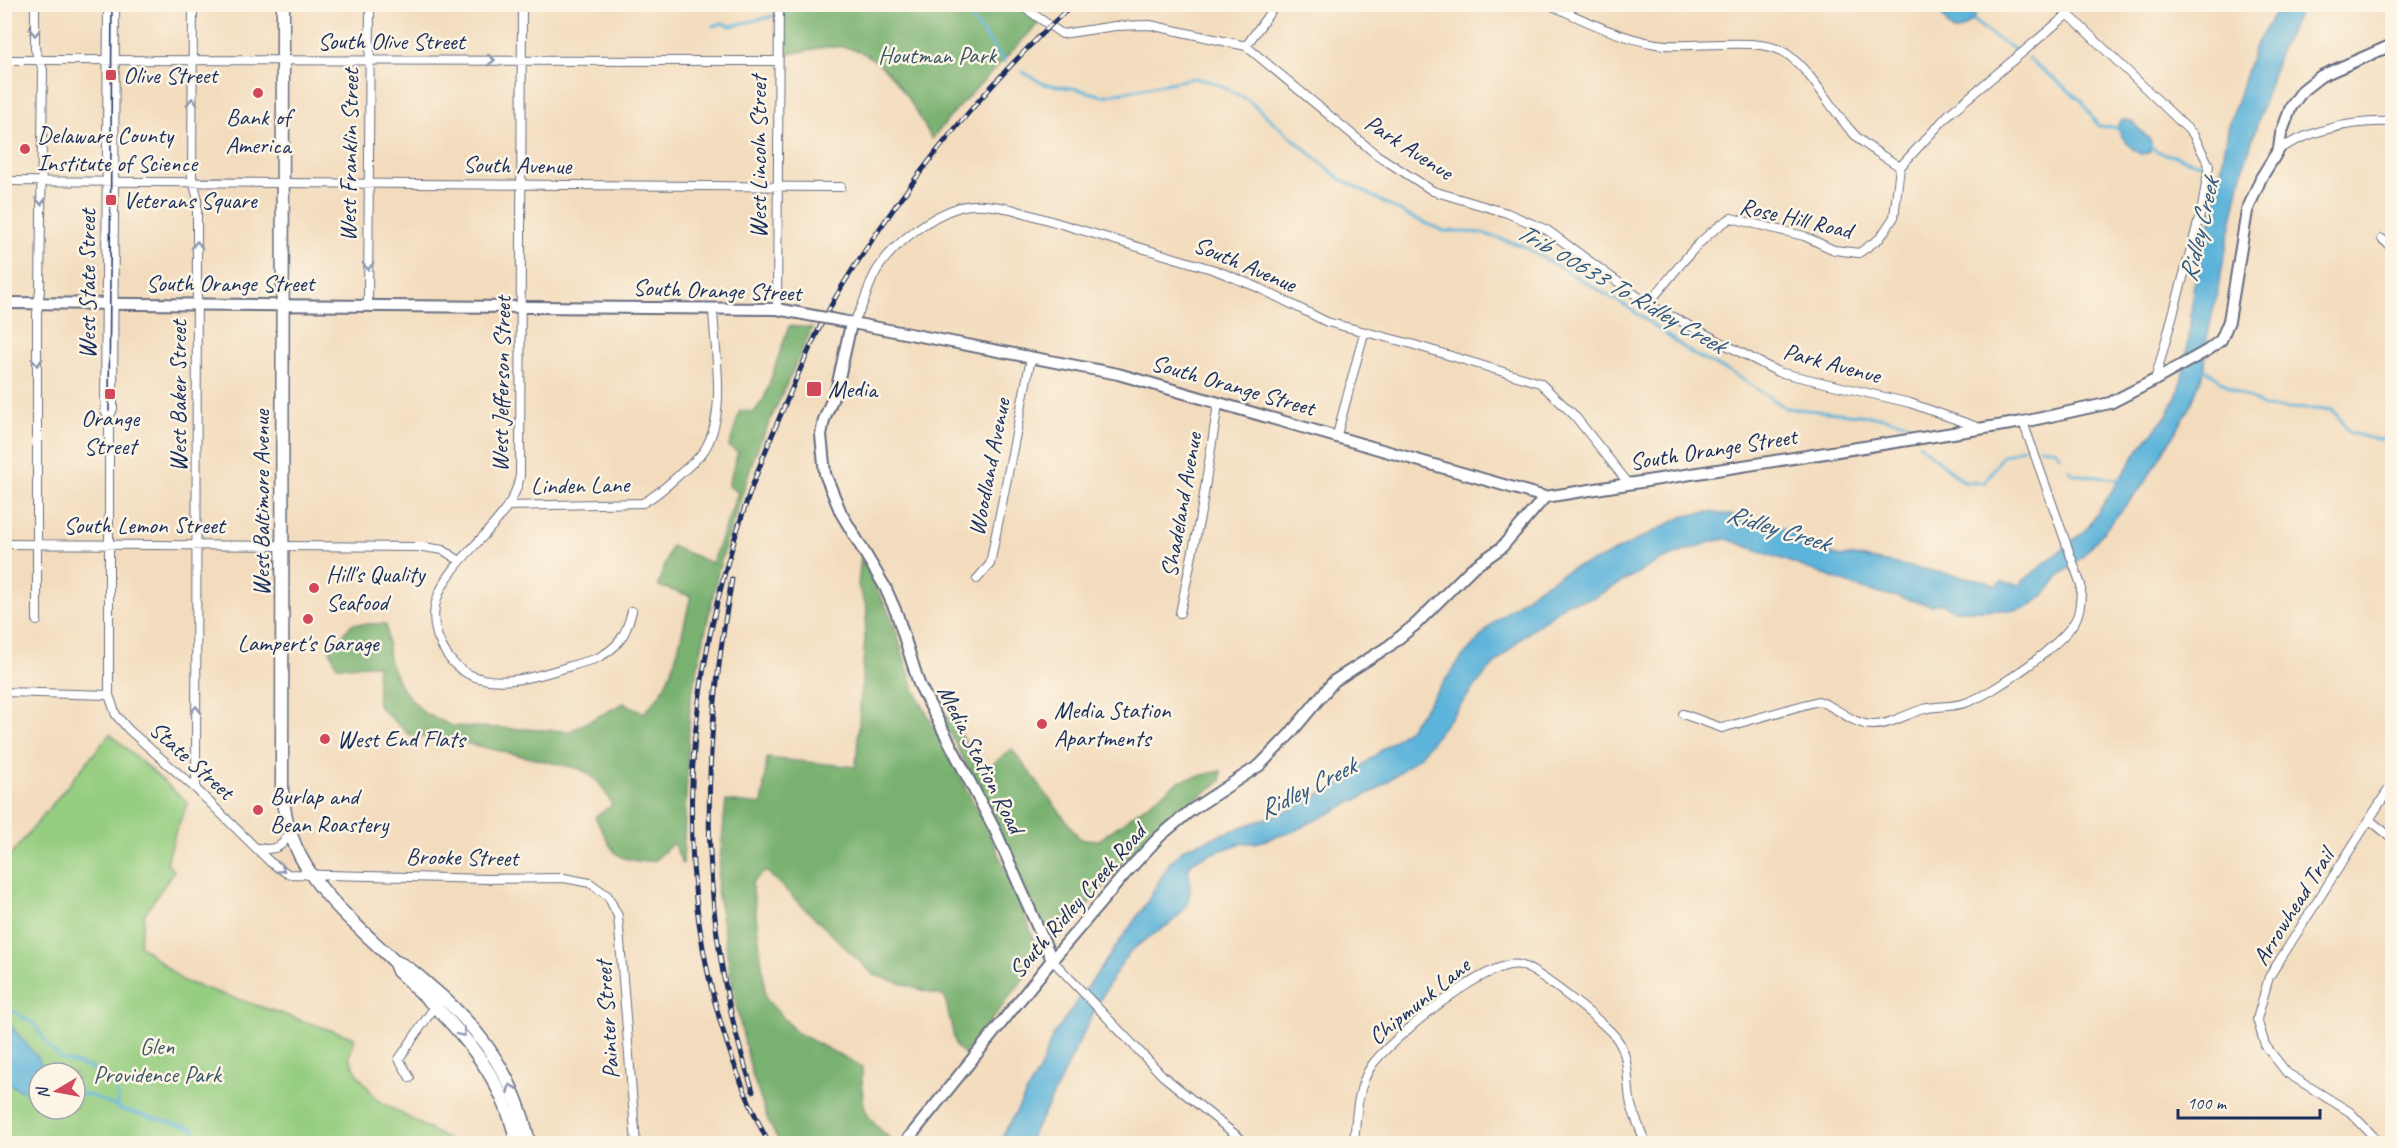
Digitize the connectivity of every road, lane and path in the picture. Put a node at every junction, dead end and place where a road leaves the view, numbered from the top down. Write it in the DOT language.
graph roads {
  1 [pos="35,4"];
  2 [pos="108,4"];
  3 [pos="115,4"];
  4 [pos="193,4"];
  5 [pos="283,4"];
  6 [pos="370,4"];
  7 [pos="522,4"];
  8 [pos="779,4"];
  9 [pos="1019,4"];
  10 [pos="1276,4"];
  11 [pos="1548,4"];
  12 [pos="2067,4"];
  13 [pos="2068,14"];
  14 [pos="2392,45"];
  15 [pos="1246,46"];
  16 [pos="38,59"];
  17 [pos="4,60"];
  18 [pos="111,60"];
  19 [pos="282,60"];
  20 [pos="370,60"];
  21 [pos="522,60"];
  22 [pos="193,61"];
  23 [pos="778,61"];
  24 [pos="2392,122"];
  25 [pos="2279,149"];
  26 [pos="1900,167"];
  27 [pos="4,181"];
  28 [pos="41,181"];
  29 [pos="111,181"];
  30 [pos="192,182"];
  31 [pos="282,182"];
  32 [pos="368,183"];
  33 [pos="522,184"];
  34 [pos="842,187"];
  35 [pos="777,188"];
  36 [pos="2382,239"];
  37 [pos="2392,247"];
  38 [pos="4,303"];
  39 [pos="198,303"];
  40 [pos="38,304"];
  41 [pos="110,304"];
  42 [pos="282,304"];
  43 [pos="1648,304"];
  44 [pos="368,305"];
  45 [pos="522,306"];
  46 [pos="713,308"];
  47 [pos="777,309"];
  48 [pos="847,323"];
  49 [pos="1364,333"];
  50 [pos="1030,358"];
  51 [pos="2155,380"];
  52 [pos="1218,404"];
  53 [pos="2023,422"];
  54 [pos="1982,428"];
  55 [pos="1336,435"];
  56 [pos="1629,484"];
  57 [pos="1545,497"];
  58 [pos="507,506"];
  59 [pos="4,544"];
  60 [pos="35,544"];
  61 [pos="109,544"];
  62 [pos="196,544"];
  63 [pos="281,545"];
  64 [pos="460,561"];
  65 [pos="976,579"];
  66 [pos="632,611"];
  67 [pos="1180,613"];
  68 [pos="37,621"];
  69 [pos="4,692"];
  70 [pos="109,695"];
  71 [pos="1683,714"];
  72 [pos="2392,784"];
  73 [pos="196,789"];
  74 [pos="2371,821"];
  75 [pos="289,830"];
  76 [pos="2392,838"];
  77 [pos="258,848"];
  78 [pos="310,875"];
  79 [pos="608,896"];
  80 [pos="394,960"];
  81 [pos="1052,960"];
  82 [pos="435,1006"];
  83 [pos="410,1078"];
  84 [pos="517,1143"];
  85 [pos="530,1143"];
  86 [pos="636,1143"];
  87 [pos="904,1143"];
  88 [pos="1247,1143"];
  89 [pos="1353,1143"];
  90 [pos="1646,1143"];
  91 [pos="2376,1143"];
  1 -- 16 [label="street, one-way"];
  2 -- 18 [label="street, West State Street"];
  3 -- 18 [label="street, West State Street"];
  4 -- 22 [label="street, West Baker Street"];
  5 -- 19 [label="main road, West Baltimore Avenue"];
  6 -- 20 [label="street, West Franklin Street"];
  7 -- 21 [label="street, West Jefferson Street"];
  8 -- 23 [label="street, West Lincoln Street"];
  9 -- 15 [label="street, Park Avenue"];
  10 -- 15 [label="street"];
  11 -- 26 [label="street"];
  12 -- 13 [label="street"];
  13 -- 26 [label="street"];
  13 -- 51 [label="street"];
  14 -- 25 [label="main road, South Orange Street"];
  15 -- 43 [label="street, Park Avenue"];
  16 -- 17 [label="street, South Olive Street"];
  16 -- 18 [label="street, South Olive Street"];
  16 -- 28 [label="street"];
  18 -- 22 [label="street, South Olive Street"];
  18 -- 29 [label="street, West State Street"];
  19 -- 20 [label="street, South Olive Street"];
  19 -- 22 [label="street, South Olive Street"];
  19 -- 31 [label="main road, West Baltimore Avenue"];
  20 -- 21 [label="street, South Olive Street, one-way"];
  20 -- 32 [label="street, West Franklin Street"];
  21 -- 23 [label="street, South Olive Street"];
  21 -- 33 [label="street, West Jefferson Street"];
  30 -- 22 [label="street, West Baker Street, one-way"];
  23 -- 35 [label="street, West Lincoln Street"];
  24 -- 25 [label="street"];
  25 -- 51 [label="main road, South Orange Street"];
  26 -- 43 [label="street, Rose Hill Road"];
  27 -- 28 [label="street"];
  28 -- 29 [label="street"];
  28 -- 40 [label="street, one-way"];
  29 -- 30 [label="street"];
  29 -- 41 [label="street, West State Street"];
  30 -- 31 [label="street, South Avenue"];
  39 -- 30 [label="street, West Baker Street, one-way"];
  31 -- 32 [label="street, South Avenue"];
  31 -- 42 [label="main road, West Baltimore Avenue"];
  32 -- 33 [label="street, South Avenue"];
  32 -- 44 [label="street, West Franklin Street, one-way"];
  33 -- 35 [label="street, South Avenue"];
  33 -- 45 [label="street, West Jefferson Street"];
  34 -- 35 [label="street, South Avenue"];
  35 -- 47 [label="street, West Lincoln Street"];
  36 -- 37 [label="street"];
  38 -- 40 [label="main road, South Orange Street"];
  39 -- 41 [label="main road, South Orange Street"];
  39 -- 42 [label="main road, South Orange Street"];
  39 -- 62 [label="street, West Baker Street"];
  40 -- 41 [label="main road, South Orange Street"];
  40 -- 60 [label="street, one-way"];
  41 -- 61 [label="street, West State Street"];
  42 -- 44 [label="main road, South Orange Street"];
  42 -- 63 [label="main road, West Baltimore Avenue"];
  43 -- 54 [label="street, Park Avenue"];
  44 -- 45 [label="main road, South Orange Street"];
  45 -- 46 [label="main road, South Orange Street"];
  45 -- 58 [label="street, West Jefferson Street"];
  46 -- 47 [label="main road, South Orange Street"];
  46 -- 58 [label="street, Linden Lane"];
  47 -- 48 [label="main road, South Orange Street, bridge"];
  48 -- 49 [label="street, South Avenue"];
  48 -- 50 [label="main road, South Orange Street"];
  48 -- 81 [label="main road, Media Station Road"];
  49 -- 55 [label="street"];
  49 -- 56 [label="street, South Avenue"];
  50 -- 52 [label="main road, South Orange Street"];
  50 -- 65 [label="street, Woodland Avenue"];
  51 -- 53 [label="main road, South Orange Street"];
  52 -- 55 [label="main road, South Orange Street"];
  52 -- 67 [label="street, Shadeland Avenue"];
  53 -- 54 [label="main road, South Orange Street"];
  53 -- 71 [label="street"];
  54 -- 56 [label="main road, South Orange Street"];
  55 -- 57 [label="main road, South Orange Street"];
  56 -- 57 [label="main road, South Orange Street"];
  57 -- 81 [label="main road, South Ridley Creek Road"];
  58 -- 64 [label="street, West Jefferson Street"];
  59 -- 60 [label="street, South Lemon Street"];
  60 -- 61 [label="street, South Lemon Street"];
  60 -- 68 [label="street"];
  61 -- 62 [label="street, South Lemon Street"];
  61 -- 70 [label="street, West State Street"];
  62 -- 63 [label="street, South Lemon Street"];
  73 -- 62 [label="street, West Baker Street, one-way"];
  63 -- 64 [label="street, South Lemon Street"];
  63 -- 75 [label="main road, West Baltimore Avenue"];
  64 -- 66 [label="street, West Jefferson Street"];
  69 -- 70 [label="street"];
  70 -- 73 [label="street, State Street"];
  72 -- 74 [label="street, Arrowhead Trail"];
  73 -- 77 [label="street, State Street"];
  74 -- 76 [label="street"];
  74 -- 91 [label="street, Arrowhead Trail"];
  75 -- 77 [label="street"];
  75 -- 78 [label="main road, West Baltimore Avenue"];
  77 -- 78 [label="street, State Street, one-way"];
  78 -- 79 [label="street, Brooke Street"];
  78 -- 80 [label="main road, West Baltimore Avenue"];
  79 -- 86 [label="street, Painter Street"];
  80 -- 82 [label="main road"];
  85 -- 80 [label="main road, one-way"];
  81 -- 87 [label="main road, South Ridley Creek Road"];
  81 -- 88 [label="street, Media Station Road"];
  82 -- 83 [label="street"];
  82 -- 84 [label="main road, one-way"];
  89 -- 90 [label="street, Chipmunk Lane"];
}
